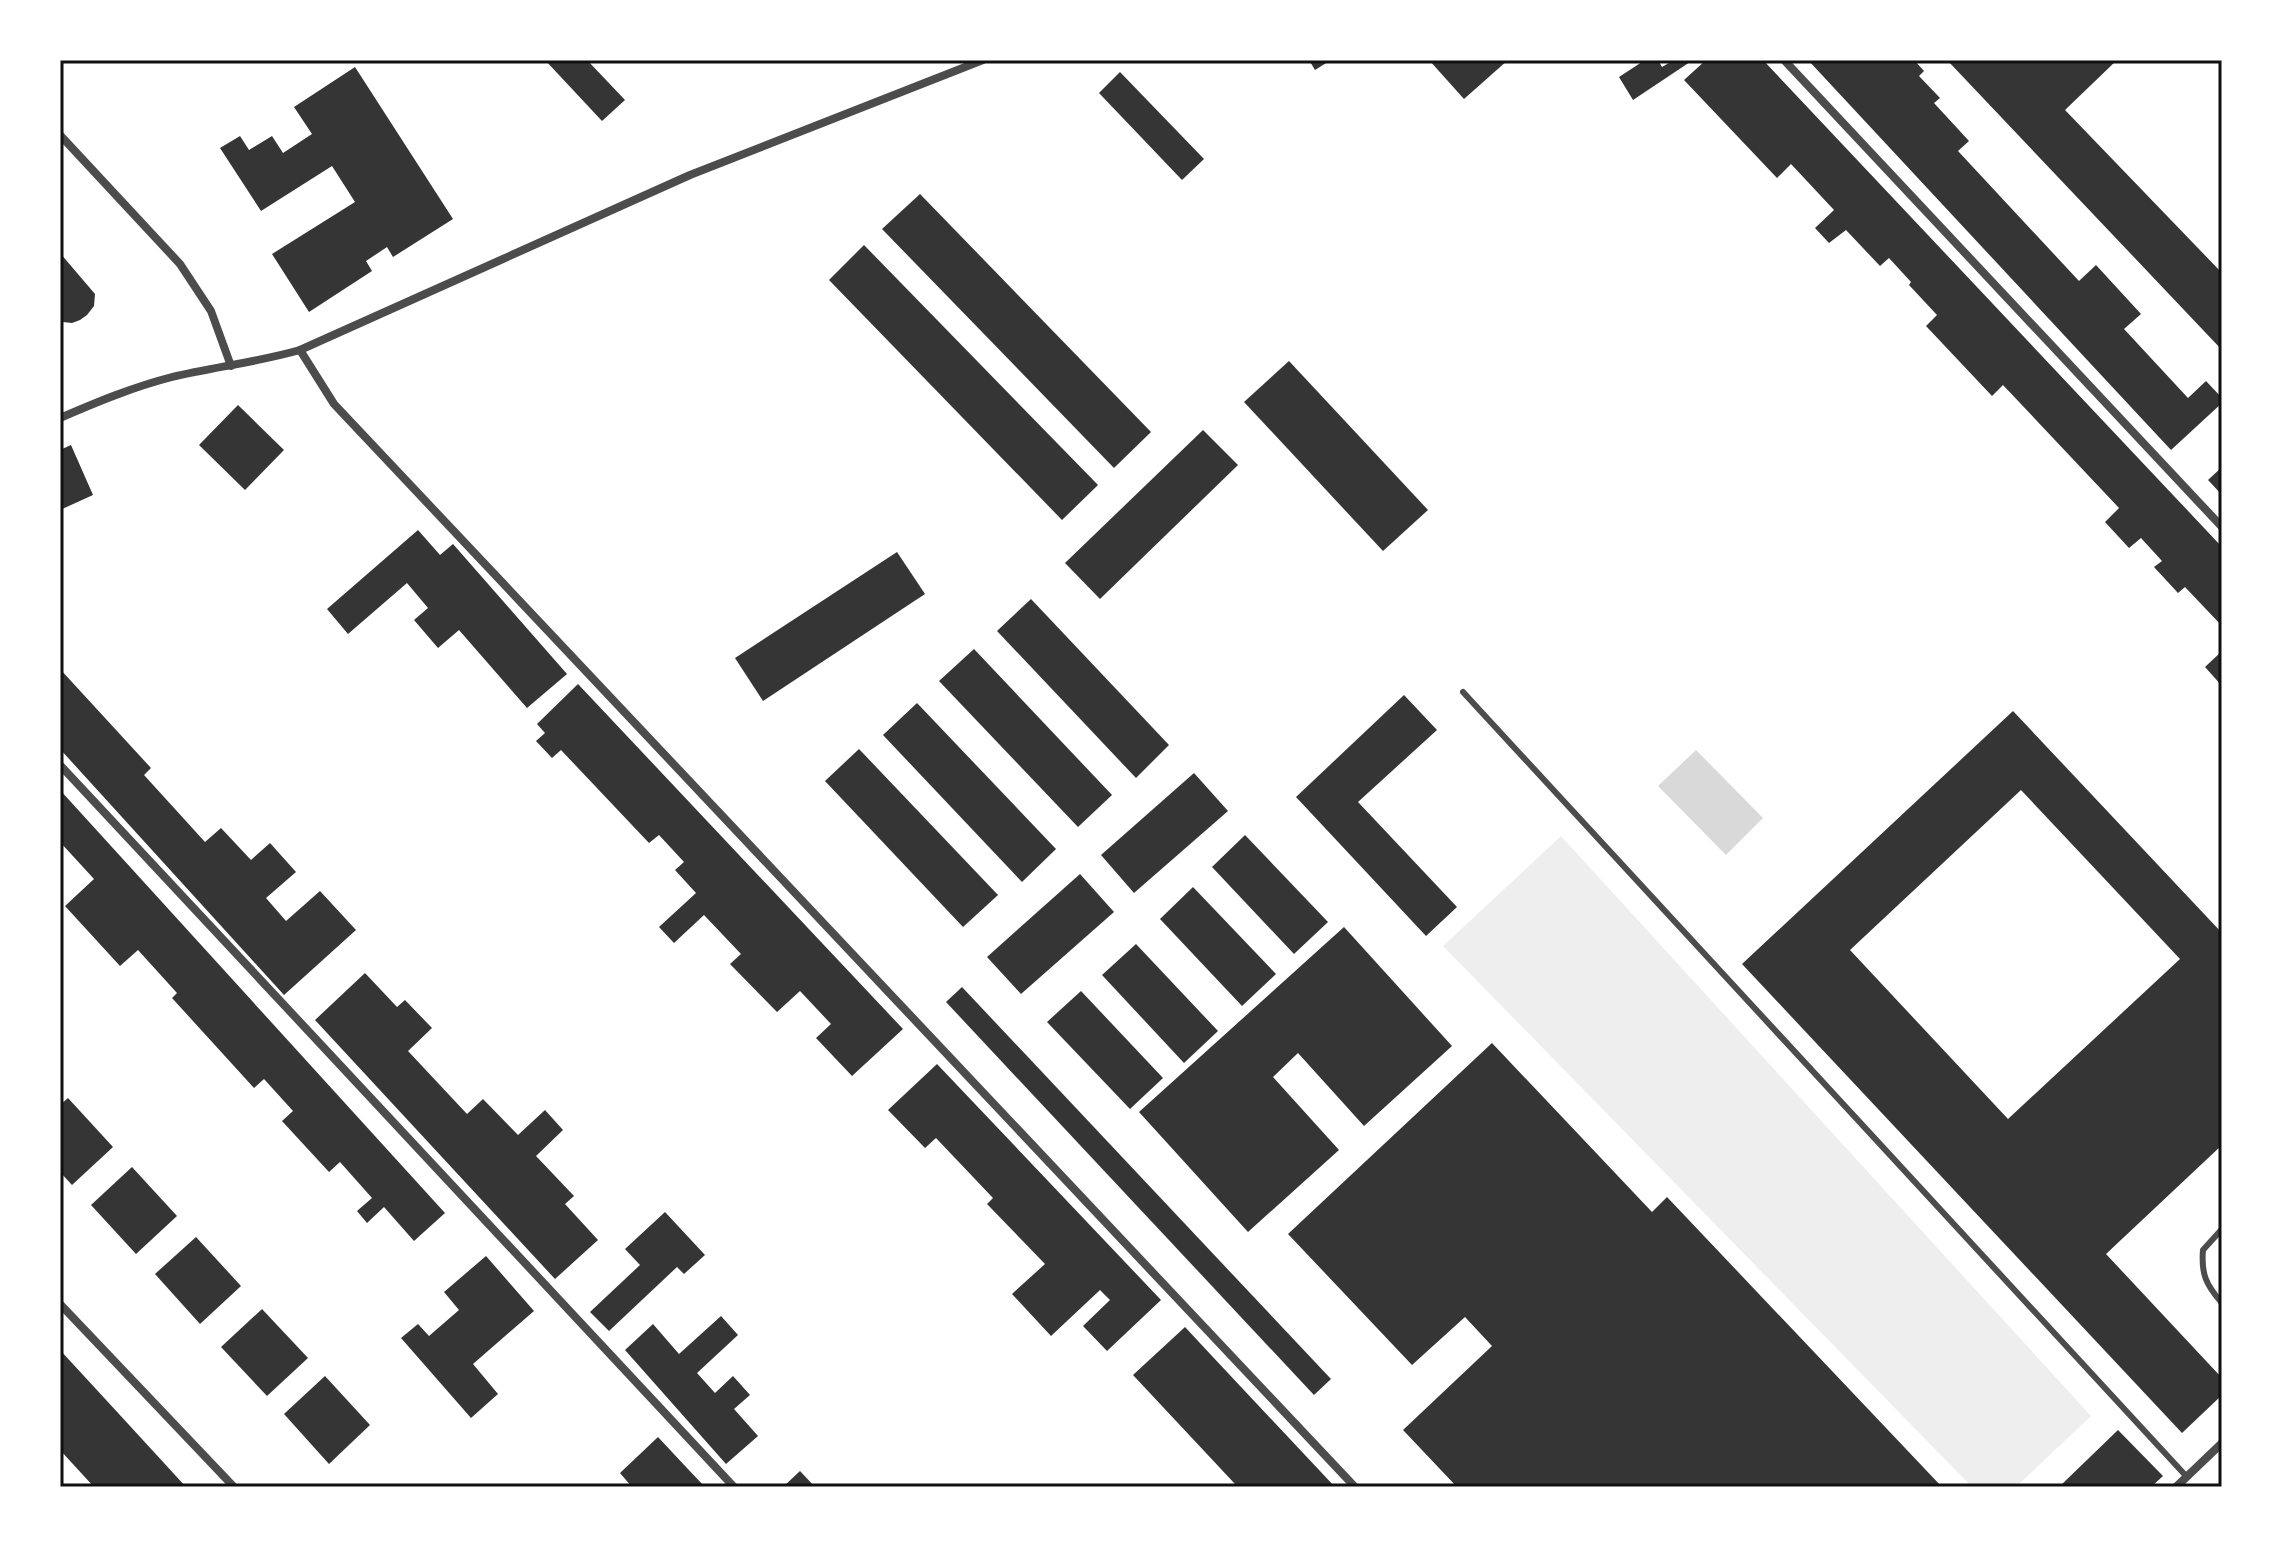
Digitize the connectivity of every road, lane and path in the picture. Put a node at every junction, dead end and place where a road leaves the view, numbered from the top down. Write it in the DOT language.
graph roads {
  1 [pos="983,60"];
  2 [pos="1784,60"];
  3 [pos="60,135"];
  4 [pos="300,350"];
  5 [pos="231,366"];
  6 [pos="60,418"];
  7 [pos="2222,527"];
  8 [pos="1463,692"];
  9 [pos="60,765"];
  10 [pos="2222,1229"];
  11 [pos="2222,1303"];
  12 [pos="60,1304"];
  13 [pos="2222,1443"];
  14 [pos="2187,1477"];
  15 [pos="234,1487"];
  16 [pos="734,1487"];
  17 [pos="1355,1487"];
  18 [pos="2176,1487"];
  1 -- 4 [label="street"];
  2 -- 7 [label="street"];
  3 -- 5 [label="street"];
  4 -- 5 [label="street"];
  4 -- 17 [label="street"];
  5 -- 6 [label="street"];
  8 -- 14 [label="lane"];
  9 -- 16 [label="street"];
  10 -- 11 [label="lane"];
  12 -- 15 [label="street"];
  13 -- 14 [label="street"];
  14 -- 18 [label="street"];
}
